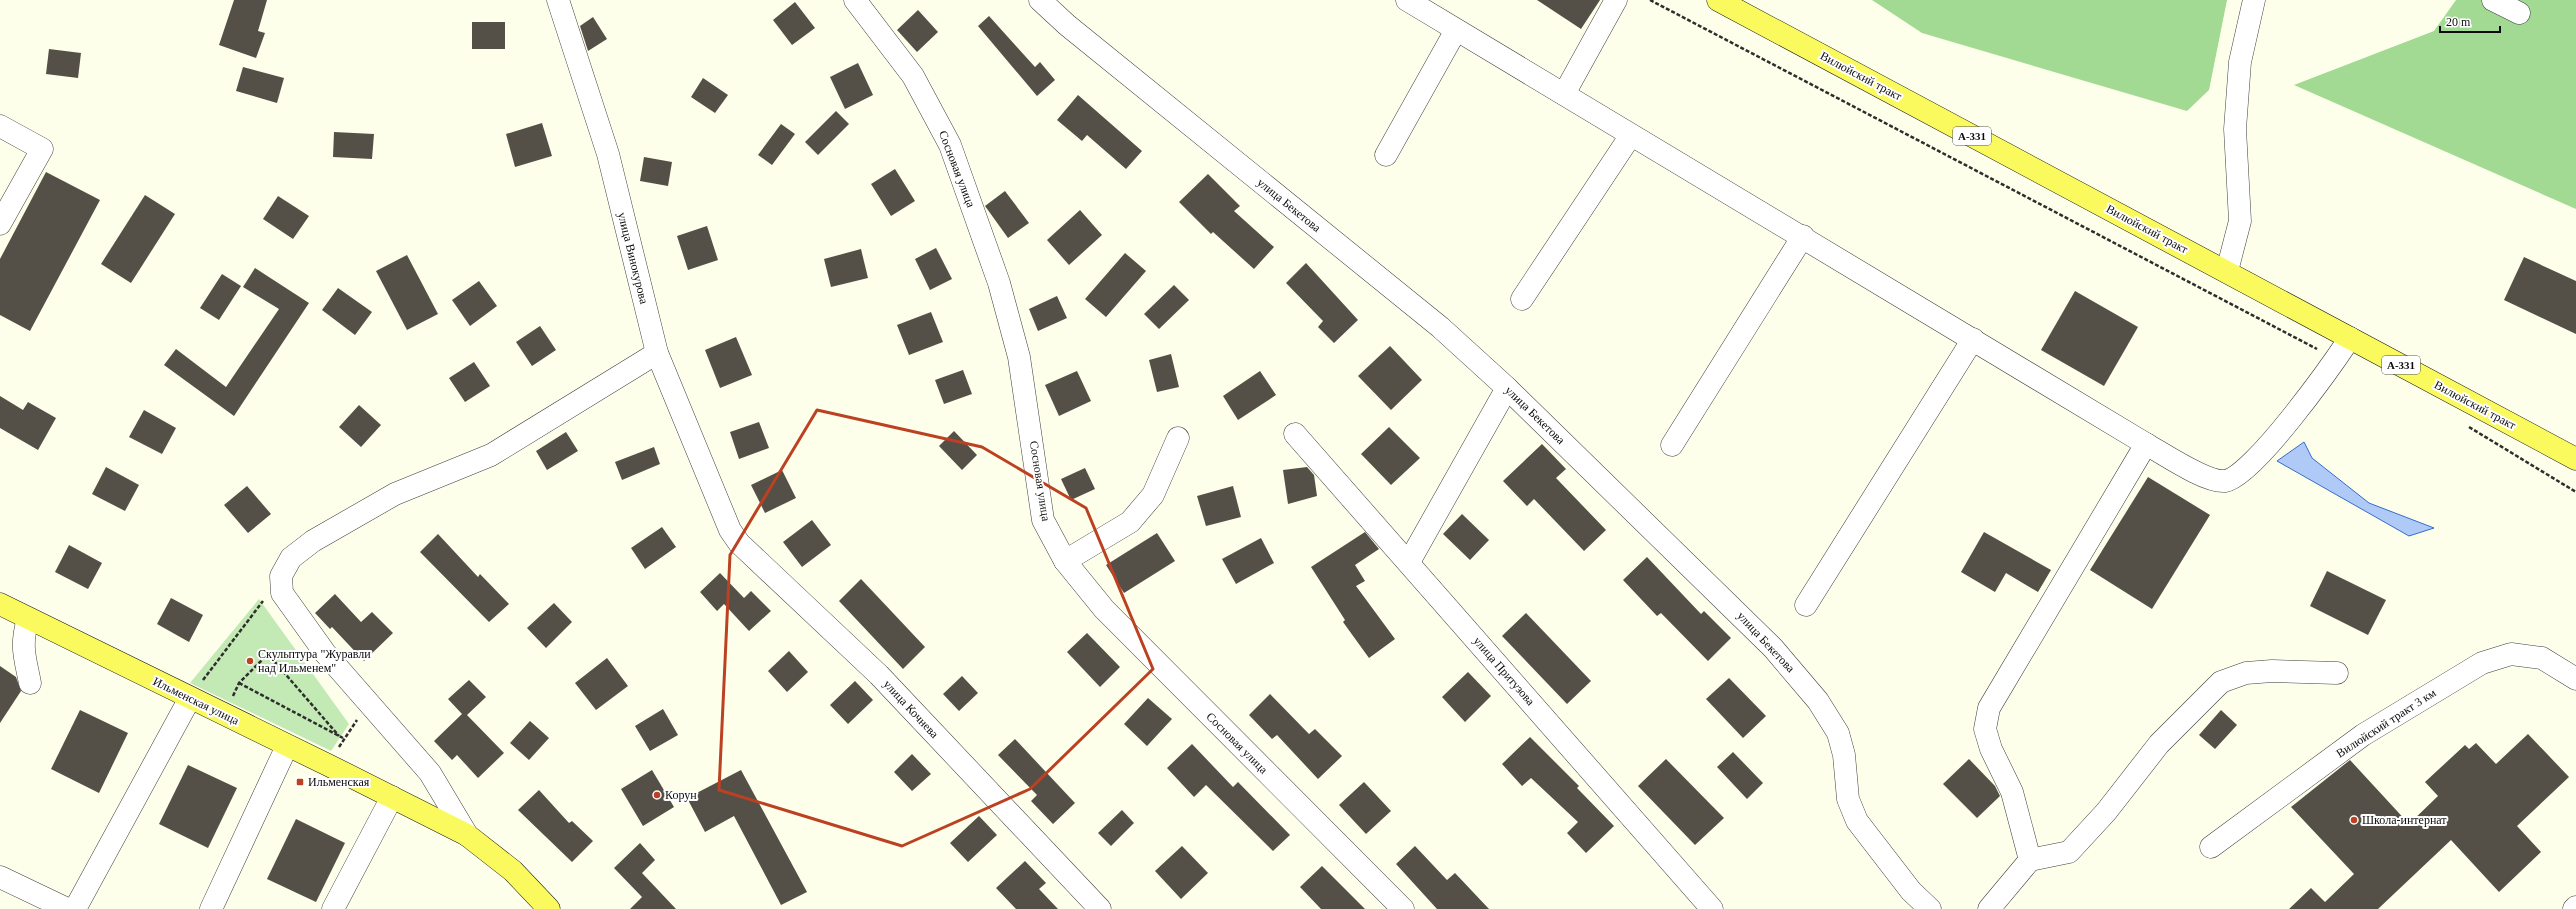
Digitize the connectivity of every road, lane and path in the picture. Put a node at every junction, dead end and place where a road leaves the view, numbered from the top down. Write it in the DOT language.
graph roads {
  1 [pos="558,0"];
  2 [pos="855,0"];
  3 [pos="1040,0"];
  4 [pos="1407,0"];
  5 [pos="1616,0"];
  6 [pos="1650,0"];
  7 [pos="1718,0"];
  8 [pos="2254,0"];
  9 [pos="2493,0"];
  10 [pos="2519,13"];
  11 [pos="1456,30"];
  12 [pos="1564,94"];
  13 [pos="0,126"];
  14 [pos="1631,135"];
  15 [pos="1386,155"];
  16 [pos="0,224"];
  17 [pos="1803,236"];
  18 [pos="2227,271"];
  19 [pos="1522,299"];
  20 [pos="2350,338"];
  21 [pos="1973,339"];
  22 [pos="657,353"];
  23 [pos="2336,359"];
  24 [pos="1507,388"];
  25 [pos="2467,426"];
  26 [pos="1296,434"];
  27 [pos="1178,438"];
  28 [pos="2146,444"];
  29 [pos="1672,445"];
  30 [pos="2576,459"];
  31 [pos="2576,492"];
  32 [pos="721,511"];
  33 [pos="1065,561"];
  34 [pos="1409,562"];
  35 [pos="281,576"];
  36 [pos="0,604"];
  37 [pos="1806,605"];
  38 [pos="28,619"];
  39 [pos="2337,673"];
  40 [pos="2576,679"];
  41 [pos="30,683"];
  42 [pos="239,683"];
  43 [pos="190,698"];
  44 [pos="370,704"];
  45 [pos="223,714"];
  46 [pos="339,736"];
  47 [pos="343,738"];
  48 [pos="287,746"];
  49 [pos="330,766"];
  50 [pos="392,797"];
  51 [pos="467,835"];
  52 [pos="2211,847"];
  53 [pos="2030,860"];
  54 [pos="0,877"];
  55 [pos="2576,907"];
  56 [pos="67,909"];
  57 [pos="74,909"];
  58 [pos="211,909"];
  59 [pos="332,909"];
  60 [pos="549,909"];
  61 [pos="1100,909"];
  62 [pos="1403,909"];
  63 [pos="1712,909"];
  64 [pos="1930,909"];
  65 [pos="1989,909"];
  66 [pos="2574,909"];
  1 -- 22 [label="street, улица Винокурова"];
  2 -- 33 [label="street, Сосновая улица"];
  3 -- 24 [label="street, улица Бекетова"];
  4 -- 11 [label="street"];
  5 -- 12 [label="street"];
  6 -- 23 [label="path"];
  7 -- 18 [label="main road, Вилюйский тракт / А-331"];
  8 -- 18 [label="street"];
  9 -- 10 [label="street"];
  11 -- 12 [label="street"];
  11 -- 15 [label="street"];
  12 -- 14 [label="street"];
  13 -- 16 [label="street"];
  14 -- 17 [label="street"];
  14 -- 19 [label="street"];
  17 -- 21 [label="street"];
  17 -- 29 [label="street"];
  18 -- 20 [label="main road, Вилюйский тракт / А-331"];
  20 -- 23 [label="street"];
  20 -- 30 [label="main road, Вилюйский тракт / А-331"];
  21 -- 28 [label="street"];
  21 -- 37 [label="street"];
  22 -- 32 [label="street, улица Винокурова"];
  22 -- 35 [label="street"];
  23 -- 28 [label="street"];
  24 -- 34 [label="street"];
  24 -- 64 [label="street, улица Бекетова"];
  25 -- 31 [label="path"];
  26 -- 34 [label="street, улица Притузова"];
  27 -- 33 [label="street"];
  28 -- 53 [label="street"];
  32 -- 61 [label="street, улица Кочнева"];
  33 -- 62 [label="street, Сосновая улица"];
  34 -- 63 [label="street, улица Притузова"];
  35 -- 43 [label="path"];
  35 -- 44 [label="street"];
  36 -- 38 [label="main road, Ильменская улица"];
  38 -- 41 [label="street"];
  38 -- 43 [label="main road, Ильменская улица"];
  39 -- 53 [label="street"];
  40 -- 52 [label="street, Вилюйский тракт 3 км"];
  42 -- 45 [label="path"];
  42 -- 46 [label="path"];
  42 -- 46 [label="path"];
  43 -- 45 [label="main road, Ильменская улица"];
  43 -- 57 [label="street"];
  44 -- 47 [label="path"];
  44 -- 51 [label="street"];
  45 -- 48 [label="main road, Ильменская улица"];
  46 -- 47 [label="path"];
  47 -- 49 [label="path"];
  48 -- 49 [label="main road, Ильменская улица"];
  48 -- 58 [label="street"];
  49 -- 50 [label="main road, Ильменская улица"];
  50 -- 51 [label="main road, Ильменская улица"];
  50 -- 59 [label="street"];
  51 -- 60 [label="main road, Ильменская улица"];
  53 -- 65 [label="street"];
  54 -- 56 [label="street"];
  55 -- 66 [label="street"];
}
